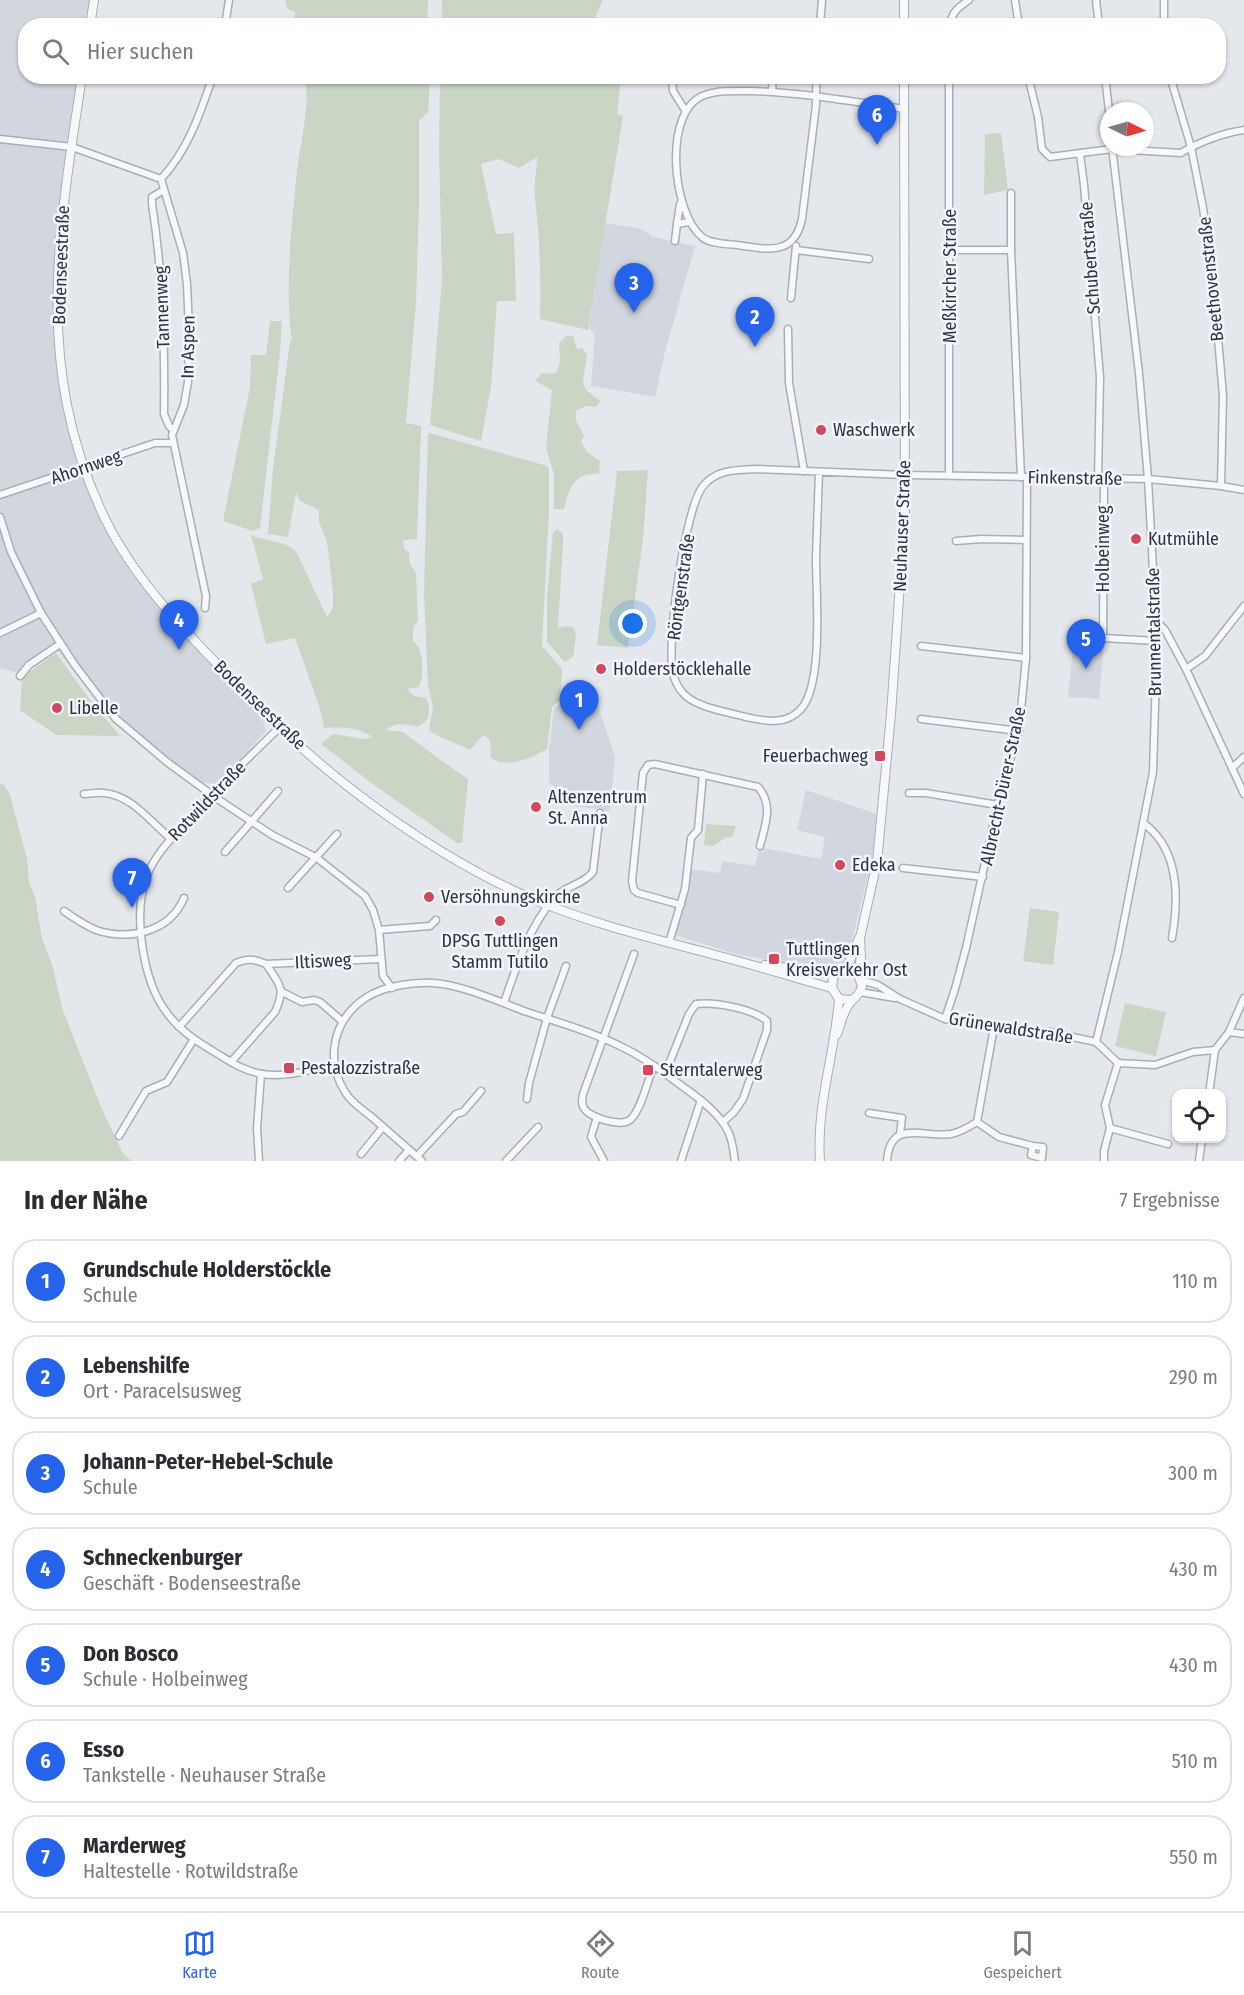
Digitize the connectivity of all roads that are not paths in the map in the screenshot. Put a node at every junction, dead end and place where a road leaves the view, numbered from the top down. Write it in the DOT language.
graph roads {
  1 [pos="94,0"];
  2 [pos="229,0"];
  3 [pos="822,0"];
  4 [pos="904,0"];
  5 [pos="969,0"];
  6 [pos="1015,0"];
  7 [pos="1096,0"];
  8 [pos="1164,0"];
  9 [pos="91,18"];
  10 [pos="226,18"];
  11 [pos="821,18"];
  12 [pos="904,18"];
  13 [pos="952,18"];
  14 [pos="1018,18"];
  15 [pos="1098,18"];
  16 [pos="1164,18"];
  17 [pos="81,84"];
  18 [pos="210,84"];
  19 [pos="673,84"];
  20 [pos="772,84"];
  21 [pos="817,84"];
  22 [pos="904,84"];
  23 [pos="949,84"];
  24 [pos="1030,84"];
  25 [pos="1106,84"];
  26 [pos="1172,84"];
  27 [pos="772,91"];
  28 [pos="816,96"];
  29 [pos="1108,102"];
  30 [pos="905,109"];
  31 [pos="685,110"];
  32 [pos="1244,130"];
  33 [pos="0,139"];
  34 [pos="72,147"];
  35 [pos="1191,147"];
  36 [pos="1100,150"];
  37 [pos="1154,151"];
  38 [pos="1080,154"];
  39 [pos="1113,156"];
  40 [pos="161,179"];
  41 [pos="164,190"];
  42 [pos="1011,193"];
  43 [pos="681,201"];
  44 [pos="689,222"];
  45 [pos="677,224"];
  46 [pos="794,240"];
  47 [pos="675,241"];
  48 [pos="796,250"];
  49 [pos="950,250"];
  50 [pos="1011,250"];
  51 [pos="869,259"];
  52 [pos="791,298"];
  53 [pos="788,329"];
  54 [pos="173,430"];
  55 [pos="172,443"];
  56 [pos="85,468"];
  57 [pos="804,471"];
  58 [pos="819,472"];
  59 [pos="905,475"];
  60 [pos="949,475"];
  61 [pos="1024,477"];
  62 [pos="1101,479"];
  63 [pos="1148,479"];
  64 [pos="1221,486"];
  65 [pos="1244,490"];
  66 [pos="0,495"];
  67 [pos="0,517"];
  68 [pos="1026,540"];
  69 [pos="956,541"];
  70 [pos="1244,606"];
  71 [pos="205,608"];
  72 [pos="41,613"];
  73 [pos="1156,621"];
  74 [pos="0,633"];
  75 [pos="1157,641"];
  76 [pos="60,644"];
  77 [pos="921,646"];
  78 [pos="1026,658"];
  79 [pos="1186,669"];
  80 [pos="20,675"];
  81 [pos="921,719"];
  82 [pos="279,728"];
  83 [pos="1019,731"];
  84 [pos="1244,758"];
  85 [pos="1232,768"];
  86 [pos="704,774"];
  87 [pos="278,791"];
  88 [pos="909,793"];
  89 [pos="84,794"];
  90 [pos="212,794"];
  91 [pos="1244,794"];
  92 [pos="998,805"];
  93 [pos="600,813"];
  94 [pos="250,823"];
  95 [pos="1143,823"];
  96 [pos="337,834"];
  97 [pos="170,838"];
  98 [pos="760,846"];
  99 [pos="225,852"];
  100 [pos="317,858"];
  101 [pos="903,868"];
  102 [pos="983,878"];
  103 [pos="288,888"];
  104 [pos="184,898"];
  105 [pos="681,904"];
  106 [pos="549,905"];
  107 [pos="64,911"];
  108 [pos="436,920"];
  109 [pos="379,930"];
  110 [pos="142,932"];
  111 [pos="860,938"];
  112 [pos="1172,938"];
  113 [pos="669,943"];
  114 [pos="634,954"];
  115 [pos="381,958"];
  116 [pos="737,961"];
  117 [pos="266,964"];
  118 [pos="566,966"];
  119 [pos="846,970"];
  120 [pos="836,974"];
  121 [pos="860,978"];
  122 [pos="392,988"];
  123 [pos="832,988"];
  124 [pos="282,992"];
  125 [pos="860,992"];
  126 [pos="1244,998"];
  127 [pos="839,999"];
  128 [pos="900,999"];
  129 [pos="851,1000"];
  130 [pos="504,1003"];
  131 [pos="547,1018"];
  132 [pos="945,1019"];
  133 [pos="342,1021"];
  134 [pos="178,1027"];
  135 [pos="994,1027"];
  136 [pos="1229,1032"];
  137 [pos="1244,1034"];
  138 [pos="604,1038"];
  139 [pos="194,1039"];
  140 [pos="1096,1041"];
  141 [pos="831,1049"];
  142 [pos="1215,1050"];
  143 [pos="231,1062"];
  144 [pos="1118,1063"];
  145 [pos="334,1064"];
  146 [pos="654,1066"];
  147 [pos="261,1074"];
  148 [pos="665,1074"];
  149 [pos="1210,1089"];
  150 [pos="481,1091"];
  151 [pos="527,1099"];
  152 [pos="701,1100"];
  153 [pos="869,1113"];
  154 [pos="597,1117"];
  155 [pos="723,1122"];
  156 [pos="977,1122"];
  157 [pos="383,1127"];
  158 [pos="538,1127"];
  159 [pos="1110,1128"];
  160 [pos="900,1134"];
  161 [pos="119,1136"];
  162 [pos="1201,1143"];
  163 [pos="1168,1144"];
  164 [pos="1033,1146"];
  165 [pos="409,1150"];
  166 [pos="361,1155"];
  167 [pos="420,1159"];
  168 [pos="259,1161"];
  169 [pos="399,1161"];
  170 [pos="506,1161"];
  171 [pos="604,1161"];
  172 [pos="681,1161"];
  173 [pos="735,1161"];
  174 [pos="820,1161"];
  175 [pos="887,1161"];
  176 [pos="1104,1161"];
  177 [pos="1198,1161"];
  1 -- 9 [label="street"];
  2 -- 10 [label="street"];
  3 -- 11 [label="street"];
  4 -- 12 [label="street"];
  5 -- 13 [label="street"];
  6 -- 14 [label="street"];
  7 -- 15 [label="street"];
  8 -- 16 [label="street"];
  17 -- 34 [label="street, Bodenseestraße"];
  18 -- 40 [label="street"];
  19 -- 31 [label="street"];
  20 -- 27 [label="street"];
  21 -- 28 [label="street"];
  22 -- 30 [label="street, Neuhauser Straße"];
  23 -- 49 [label="street, Meßkircher Straße"];
  24 -- 38 [label="street"];
  25 -- 29 [label="street"];
  26 -- 35 [label="street, Beethovenstraße"];
  27 -- 28 [label="street"];
  27 -- 31 [label="street"];
  28 -- 30 [label="street"];
  28 -- 46 [label="street"];
  30 -- 59 [label="street, Neuhauser Straße"];
  31 -- 43 [label="street"];
  32 -- 35 [label="street"];
  33 -- 34 [label="street"];
  34 -- 40 [label="street"];
  34 -- 56 [label="street, Bodenseestraße"];
  35 -- 37 [label="street"];
  35 -- 64 [label="street, Beethovenstraße"];
  36 -- 38 [label="street"];
  38 -- 62 [label="street, Schubertstraße"];
  39 -- 63 [label="street, Brunnentalstraße"];
  40 -- 41 [label="street, In Aspen"];
  41 -- 54 [label="street, In Aspen"];
  41 -- 54 [label="street, Tannenweg"];
  42 -- 50 [label="street, Albrecht-Dürer-Straße"];
  43 -- 44 [label="street"];
  43 -- 45 [label="street"];
  44 -- 45 [label="street"];
  44 -- 46 [label="street"];
  45 -- 47 [label="street"];
  46 -- 48 [label="street"];
  48 -- 51 [label="street"];
  48 -- 52 [label="street"];
  49 -- 50 [label="street"];
  49 -- 60 [label="street, Meßkircher Straße"];
  50 -- 61 [label="street, Albrecht-Dürer-Straße"];
  53 -- 57 [label="street"];
  54 -- 55 [label="street, In Aspen"];
  55 -- 56 [label="street, Ahornweg"];
  55 -- 71 [label="street, In Aspen"];
  56 -- 66 [label="street, Ahornweg"];
  56 -- 82 [label="street, Bodenseestraße"];
  57 -- 58 [label="street, Röntgenstraße"];
  57 -- 58 [label="street, Röntgenstraße"];
  58 -- 59 [label="street, Röntgenstraße"];
  59 -- 60 [label="street, Finkenstraße"];
  59 -- 111 [label="street, Neuhauser Straße"];
  60 -- 61 [label="street, Finkenstraße"];
  61 -- 62 [label="street, Finkenstraße"];
  61 -- 68 [label="street, Albrecht-Dürer-Straße"];
  62 -- 63 [label="street, Finkenstraße"];
  62 -- 75 [label="street, Holbeinweg"];
  63 -- 64 [label="street, Finkenstraße"];
  63 -- 73 [label="street, Brunnentalstraße"];
  64 -- 65 [label="street, Finkenstraße"];
  67 -- 72 [label="street"];
  68 -- 69 [label="street"];
  68 -- 78 [label="street, Albrecht-Dürer-Straße"];
  70 -- 79 [label="street"];
  72 -- 74 [label="street"];
  72 -- 76 [label="street"];
  73 -- 75 [label="street, Brunnentalstraße"];
  73 -- 79 [label="street"];
  75 -- 95 [label="street, Brunnentalstraße"];
  76 -- 80 [label="street"];
  76 -- 90 [label="street"];
  77 -- 78 [label="street"];
  78 -- 83 [label="street, Albrecht-Dürer-Straße"];
  79 -- 85 [label="street"];
  81 -- 83 [label="street"];
  82 -- 90 [label="street, Rotwildstraße"];
  82 -- 106 [label="street, Bodenseestraße"];
  83 -- 92 [label="street, Albrecht-Dürer-Straße"];
  84 -- 85 [label="street"];
  85 -- 91 [label="street"];
  86 -- 98 [label="street"];
  86 -- 105 [label="street"];
  86 -- 105 [label="street"];
  87 -- 94 [label="street"];
  88 -- 92 [label="street"];
  89 -- 97 [label="street"];
  90 -- 94 [label="street"];
  90 -- 97 [label="street, Rotwildstraße"];
  92 -- 102 [label="street, Albrecht-Dürer-Straße"];
  93 -- 106 [label="street"];
  94 -- 99 [label="street"];
  94 -- 100 [label="street"];
  95 -- 112 [label="street"];
  95 -- 140 [label="street, Brunnentalstraße"];
  96 -- 100 [label="street"];
  97 -- 110 [label="street, Rotwildstraße"];
  100 -- 103 [label="street"];
  100 -- 109 [label="street"];
  101 -- 102 [label="street"];
  102 -- 132 [label="street, Albrecht-Dürer-Straße"];
  104 -- 110 [label="street"];
  105 -- 113 [label="street"];
  106 -- 113 [label="street, Bodenseestraße"];
  106 -- 130 [label="street"];
  107 -- 110 [label="street"];
  108 -- 109 [label="street"];
  109 -- 115 [label="street"];
  110 -- 134 [label="street, Rotwildstraße"];
  111 -- 119 [label="street, Neuhauser Straße"];
  111 -- 121 [label="street, Neuhauser Straße"];
  113 -- 116 [label="street, Bodenseestraße"];
  114 -- 138 [label="street"];
  115 -- 117 [label="street, Iltisweg"];
  115 -- 122 [label="street"];
  116 -- 120 [label="street, Bodenseestraße"];
  116 -- 123 [label="street, Bodenseestraße"];
  117 -- 124 [label="street"];
  117 -- 134 [label="street, Iltisweg"];
  118 -- 131 [label="street"];
  119 -- 120 [label="street"];
  119 -- 121 [label="street"];
  120 -- 123 [label="street"];
  121 -- 125 [label="street"];
  121 -- 128 [label="street, Grünewaldstraße"];
  122 -- 130 [label="street"];
  122 -- 133 [label="street"];
  123 -- 127 [label="street"];
  124 -- 133 [label="street"];
  124 -- 143 [label="street"];
  125 -- 128 [label="street, Grünewaldstraße"];
  125 -- 129 [label="street"];
  126 -- 136 [label="street"];
  127 -- 129 [label="street"];
  127 -- 141 [label="street"];
  128 -- 132 [label="street, Grünewaldstraße"];
  129 -- 141 [label="street"];
  130 -- 131 [label="street"];
  131 -- 138 [label="street"];
  131 -- 151 [label="street"];
  132 -- 135 [label="street, Grünewaldstraße"];
  133 -- 145 [label="street"];
  134 -- 139 [label="street, Rotwildstraße"];
  135 -- 140 [label="street, Grünewaldstraße"];
  135 -- 156 [label="street"];
  136 -- 137 [label="street"];
  136 -- 142 [label="street"];
  138 -- 146 [label="street"];
  138 -- 154 [label="street"];
  139 -- 143 [label="street, Rotwildstraße"];
  139 -- 161 [label="street"];
  140 -- 144 [label="street, Grünewaldstraße"];
  141 -- 174 [label="street"];
  142 -- 144 [label="street"];
  142 -- 149 [label="street"];
  143 -- 147 [label="street, Rotwildstraße"];
  144 -- 159 [label="street"];
  145 -- 147 [label="street, Rotwildstraße"];
  145 -- 157 [label="street"];
  146 -- 148 [label="street"];
  146 -- 154 [label="street"];
  147 -- 168 [label="street"];
  148 -- 152 [label="street"];
  148 -- 155 [label="street"];
  150 -- 167 [label="street"];
  152 -- 155 [label="street"];
  152 -- 172 [label="street"];
  153 -- 160 [label="street"];
  154 -- 171 [label="street"];
  155 -- 173 [label="street"];
  156 -- 160 [label="street"];
  156 -- 164 [label="street"];
  157 -- 165 [label="street"];
  157 -- 166 [label="street"];
  158 -- 170 [label="street"];
  159 -- 163 [label="street"];
  159 -- 176 [label="street"];
  160 -- 175 [label="street"];
  162 -- 177 [label="street"];
  165 -- 167 [label="street"];
  165 -- 169 [label="street"];
}
